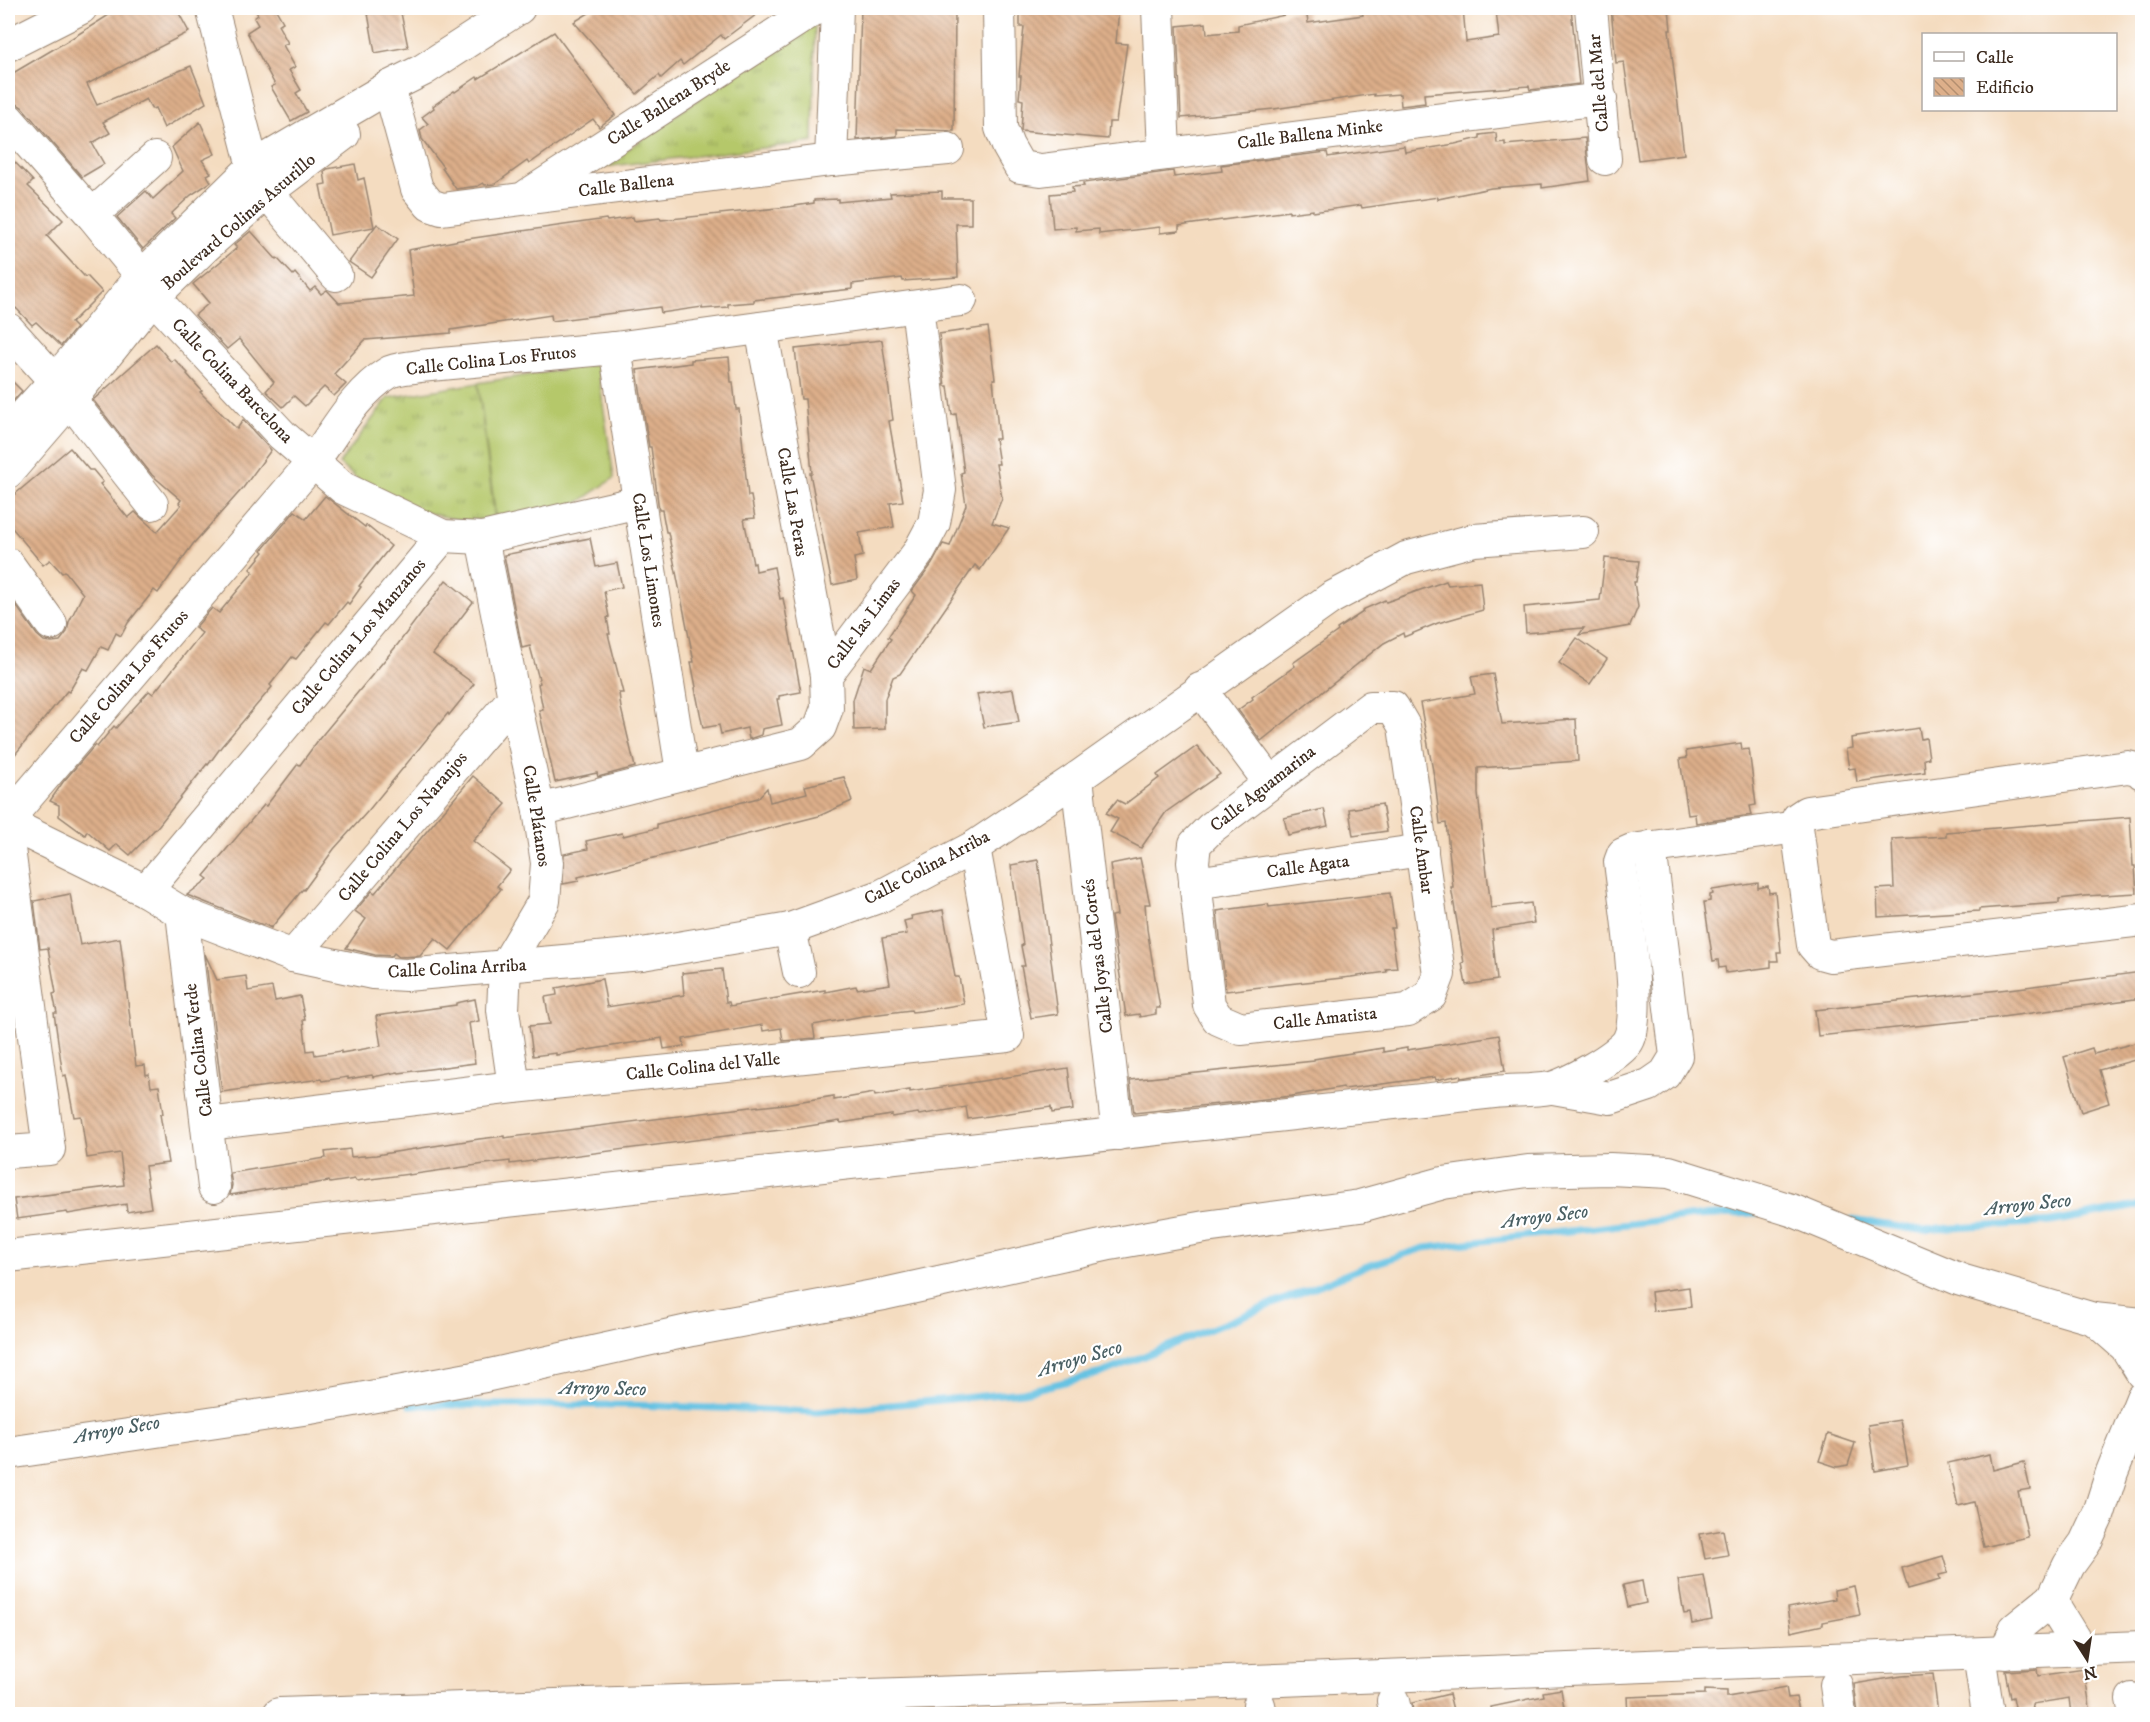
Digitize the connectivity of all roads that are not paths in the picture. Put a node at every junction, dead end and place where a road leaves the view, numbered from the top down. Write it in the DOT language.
graph roads {
  1 [pos="81,8"];
  2 [pos="212,8"];
  3 [pos="519,8"];
  4 [pos="816,8"];
  5 [pos="837,8"];
  6 [pos="999,8"];
  7 [pos="1158,8"];
  8 [pos="1592,8"];
  9 [pos="8,45"];
  10 [pos="390,92"];
  11 [pos="1601,99"];
  12 [pos="8,119"];
  13 [pos="948,149"];
  14 [pos="1164,153"];
  15 [pos="155,158"];
  16 [pos="1605,159"];
  17 [pos="831,160"];
  18 [pos="260,180"];
  19 [pos="522,199"];
  20 [pos="92,215"];
  21 [pos="336,274"];
  22 [pos="148,287"];
  23 [pos="961,300"];
  24 [pos="916,307"];
  25 [pos="761,328"];
  26 [pos="8,329"];
  27 [pos="615,348"];
  28 [pos="63,390"];
  29 [pos="8,433"];
  30 [pos="313,462"];
  31 [pos="8,472"];
  32 [pos="639,502"];
  33 [pos="152,504"];
  34 [pos="1583,532"];
  35 [pos="443,536"];
  36 [pos="482,538"];
  37 [pos="8,564"];
  38 [pos="51,624"];
  39 [pos="826,675"];
  40 [pos="1200,689"];
  41 [pos="514,698"];
  42 [pos="1393,707"];
  43 [pos="682,772"];
  44 [pos="2142,773"];
  45 [pos="1077,778"];
  46 [pos="1270,783"];
  47 [pos="539,810"];
  48 [pos="8,821"];
  49 [pos="1797,827"];
  50 [pos="8,841"];
  51 [pos="974,847"];
  52 [pos="1650,847"];
  53 [pos="1422,850"];
  54 [pos="1195,883"];
  55 [pos="146,891"];
  56 [pos="182,913"];
  57 [pos="2142,920"];
  58 [pos="790,929"];
  59 [pos="293,956"];
  60 [pos="505,967"];
  61 [pos="799,972"];
  62 [pos="1431,995"];
  63 [pos="1218,1019"];
  64 [pos="514,1087"];
  65 [pos="1552,1088"];
  66 [pos="208,1124"];
  67 [pos="1118,1134"];
  68 [pos="8,1152"];
  69 [pos="214,1187"];
  70 [pos="8,1256"];
  71 [pos="2094,1319"];
  72 [pos="2142,1324"];
  73 [pos="2142,1373"];
  74 [pos="2142,1398"];
  75 [pos="8,1454"];
  76 [pos="2053,1598"];
  77 [pos="2142,1647"];
  78 [pos="2080,1649"];
  79 [pos="1993,1654"];
  80 [pos="279,1714"];
  81 [pos="1988,1714"];
  1 -- 9 [label="street"];
  2 -- 18 [label="street"];
  3 -- 10 [label="street, Boulevard Colinas Asturillo"];
  4 -- 19 [label="street, Calle Ballena Bryde"];
  5 -- 17 [label="street"];
  6 -- 14 [label="street, Calle Ballena Minke"];
  7 -- 14 [label="street"];
  8 -- 11 [label="street, Calle del Mar"];
  10 -- 18 [label="street, Boulevard Colinas Asturillo"];
  10 -- 19 [label="street, Calle Ballena"];
  11 -- 14 [label="street, Calle Ballena Minke"];
  11 -- 16 [label="street, Calle del Mar"];
  12 -- 20 [label="street, Calle Colina Barcelona"];
  13 -- 17 [label="street, Calle Ballena"];
  15 -- 20 [label="street"];
  17 -- 19 [label="street, Calle Ballena"];
  18 -- 21 [label="street"];
  18 -- 22 [label="street, Boulevard Colinas Asturillo"];
  20 -- 22 [label="street, Calle Colina Barcelona"];
  22 -- 28 [label="street, Boulevard Colinas Asturillo"];
  22 -- 30 [label="street, Calle Colina Barcelona"];
  23 -- 24 [label="street, Calle Colina Los Frutos"];
  24 -- 25 [label="street, Calle Colina Los Frutos"];
  24 -- 39 [label="street, Calle las Limas"];
  25 -- 27 [label="street, Calle Colina Los Frutos"];
  25 -- 39 [label="street, Calle Las Peras"];
  26 -- 28 [label="street"];
  27 -- 30 [label="street, Calle Colina Los Frutos"];
  27 -- 32 [label="street, Calle Los Limones"];
  28 -- 29 [label="street, Boulevard Colinas Asturillo"];
  28 -- 31 [label="street, Boulevard Colinas Asturillo"];
  28 -- 33 [label="street"];
  30 -- 35 [label="street, Calle Colina Barcelona"];
  30 -- 48 [label="street, Calle Colina Los Frutos"];
  32 -- 36 [label="street"];
  32 -- 43 [label="street, Calle Los Limones"];
  34 -- 40 [label="street, Calle Colina Arriba"];
  35 -- 36 [label="street"];
  35 -- 55 [label="street, Calle Colina Los Manzanos"];
  36 -- 41 [label="street, Calle Plátanos"];
  37 -- 38 [label="street"];
  39 -- 43 [label="street, Calle las Limas"];
  40 -- 45 [label="street, Calle Colina Arriba"];
  40 -- 46 [label="street"];
  41 -- 47 [label="street, Calle Plátanos"];
  41 -- 59 [label="street, Calle Colina Los Naranjos"];
  42 -- 46 [label="street, Calle Aguamarina"];
  42 -- 53 [label="street, Calle Ambar"];
  43 -- 47 [label="street, Calle las Limas"];
  44 -- 49 [label="street"];
  45 -- 51 [label="street, Calle Colina Arriba"];
  45 -- 67 [label="street, Calle Joyas del Cortés"];
  46 -- 54 [label="street, Calle Aguamarina"];
  47 -- 60 [label="street, Calle Plátanos"];
  48 -- 55 [label="street, Calle Colina Arriba"];
  49 -- 52 [label="street"];
  49 -- 57 [label="street"];
  50 -- 68 [label="street"];
  51 -- 58 [label="street, Calle Colina Arriba"];
  51 -- 64 [label="street, Calle Colina del Valle"];
  52 -- 65 [label="street"];
  52 -- 65 [label="street"];
  53 -- 54 [label="street, Calle Agata"];
  53 -- 62 [label="street, Calle Ambar"];
  54 -- 63 [label="street, Calle Aguamarina"];
  55 -- 56 [label="street, Calle Colina Arriba"];
  56 -- 59 [label="street, Calle Colina Arriba"];
  56 -- 66 [label="street, Calle Colina Verde"];
  58 -- 60 [label="street, Calle Colina Arriba"];
  58 -- 61 [label="street"];
  59 -- 60 [label="street, Calle Colina Arriba"];
  60 -- 64 [label="street, Calle Plátanos"];
  62 -- 63 [label="street, Calle Amatista"];
  64 -- 66 [label="street, Calle Colina del Valle"];
  65 -- 67 [label="street"];
  66 -- 69 [label="street, Calle Colina Verde"];
  67 -- 70 [label="street"];
  71 -- 72 [label="street"];
  71 -- 73 [label="street"];
  71 -- 75 [label="street"];
  74 -- 76 [label="street"];
  76 -- 78 [label="street"];
  76 -- 79 [label="street"];
  77 -- 78 [label="street"];
  78 -- 79 [label="street"];
  79 -- 80 [label="street"];
  79 -- 81 [label="street"];
}
